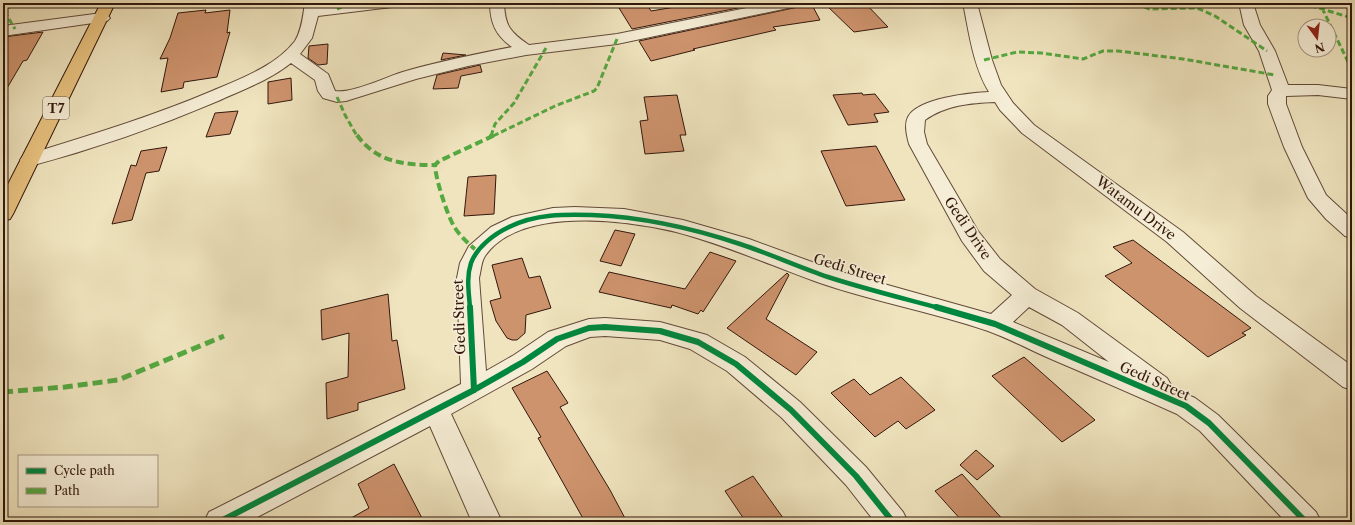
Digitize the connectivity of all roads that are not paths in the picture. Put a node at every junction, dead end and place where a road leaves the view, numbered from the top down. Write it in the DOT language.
graph roads {
  1 [pos="392,3"];
  2 [pos="497,3"];
  3 [pos="726,3"];
  4 [pos="793,3"];
  5 [pos="970,3"];
  6 [pos="1246,3"];
  7 [pos="312,8"];
  8 [pos="105,11"];
  9 [pos="747,12"];
  10 [pos="3,31"];
  11 [pos="526,50"];
  12 [pos="291,55"];
  13 [pos="1281,90"];
  14 [pos="1352,94"];
  15 [pos="1000,97"];
  16 [pos="30,160"];
  17 [pos="3,214"];
  18 [pos="1352,232"];
  19 [pos="1027,295"];
  20 [pos="995,324"];
  21 [pos="1352,380"];
  22 [pos="474,390"];
  23 [pos="1186,406"];
  24 [pos="436,410"];
  25 [pos="219,522"];
  26 [pos="487,522"];
  27 [pos="893,522"];
  28 [pos="1306,522"];
  1 -- 7 [label="street"];
  2 -- 11 [label="street"];
  3 -- 9 [label="street"];
  4 -- 9 [label="street"];
  5 -- 15 [label="street, Watamu Drive"];
  6 -- 13 [label="street"];
  7 -- 12 [label="street"];
  8 -- 10 [label="street"];
  8 -- 16 [label="highway, T7"];
  9 -- 11 [label="street"];
  11 -- 12 [label="street"];
  12 -- 16 [label="street"];
  13 -- 14 [label="street"];
  13 -- 18 [label="street"];
  15 -- 19 [label="street, Gedi Drive"];
  15 -- 21 [label="street, Watamu Drive"];
  16 -- 17 [label="highway, T7"];
  19 -- 20 [label="street"];
  19 -- 23 [label="street, Gedi Drive"];
  20 -- 22 [label="street, Gedi Street"];
  20 -- 23 [label="street, Gedi Street"];
  22 -- 24 [label="street"];
  22 -- 27 [label="street"];
  23 -- 28 [label="street, Gedi Street"];
  24 -- 25 [label="street"];
  24 -- 26 [label="street"];
}
